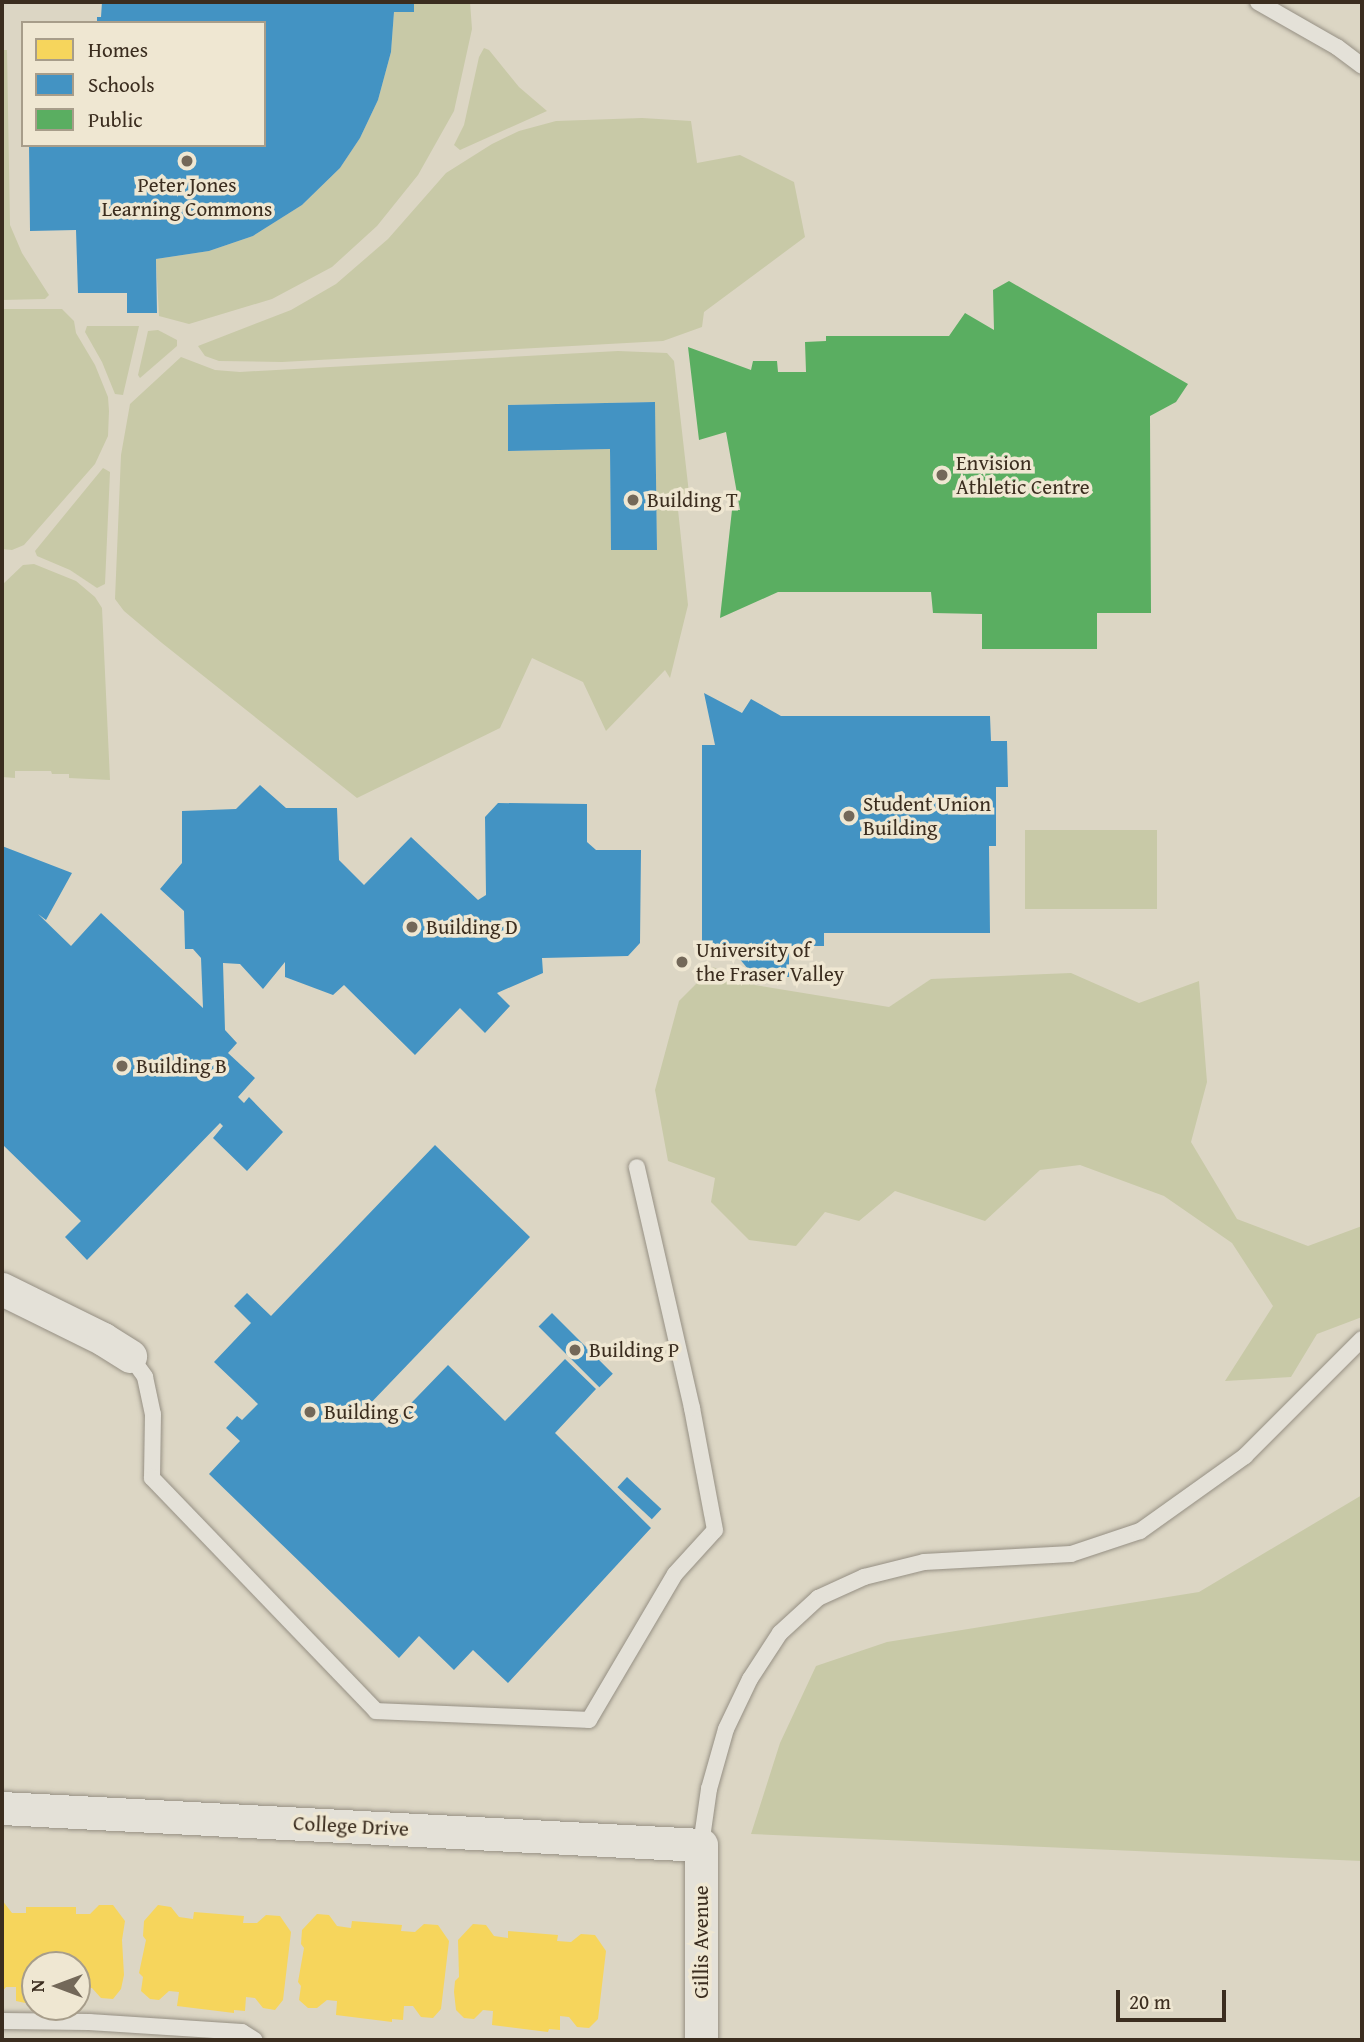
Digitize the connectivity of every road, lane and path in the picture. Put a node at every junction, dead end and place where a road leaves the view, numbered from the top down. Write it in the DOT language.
graph roads {
  1 [pos="1258,2"];
  2 [pos="1362,66"];
  3 [pos="637,1167"];
  4 [pos="2,1289"];
  5 [pos="1362,1339"];
  6 [pos="130,1356"];
  7 [pos="2,1808"];
  8 [pos="701,1844"];
  9 [pos="2,2021"];
  10 [pos="255,2040"];
  11 [pos="701,2040"];
  1 -- 2 [label="lane"];
  3 -- 6 [label="lane"];
  4 -- 6 [label="street"];
  5 -- 8 [label="lane"];
  7 -- 8 [label="street, College Drive"];
  8 -- 11 [label="street, Gillis Avenue"];
  9 -- 10 [label="lane"];
}
